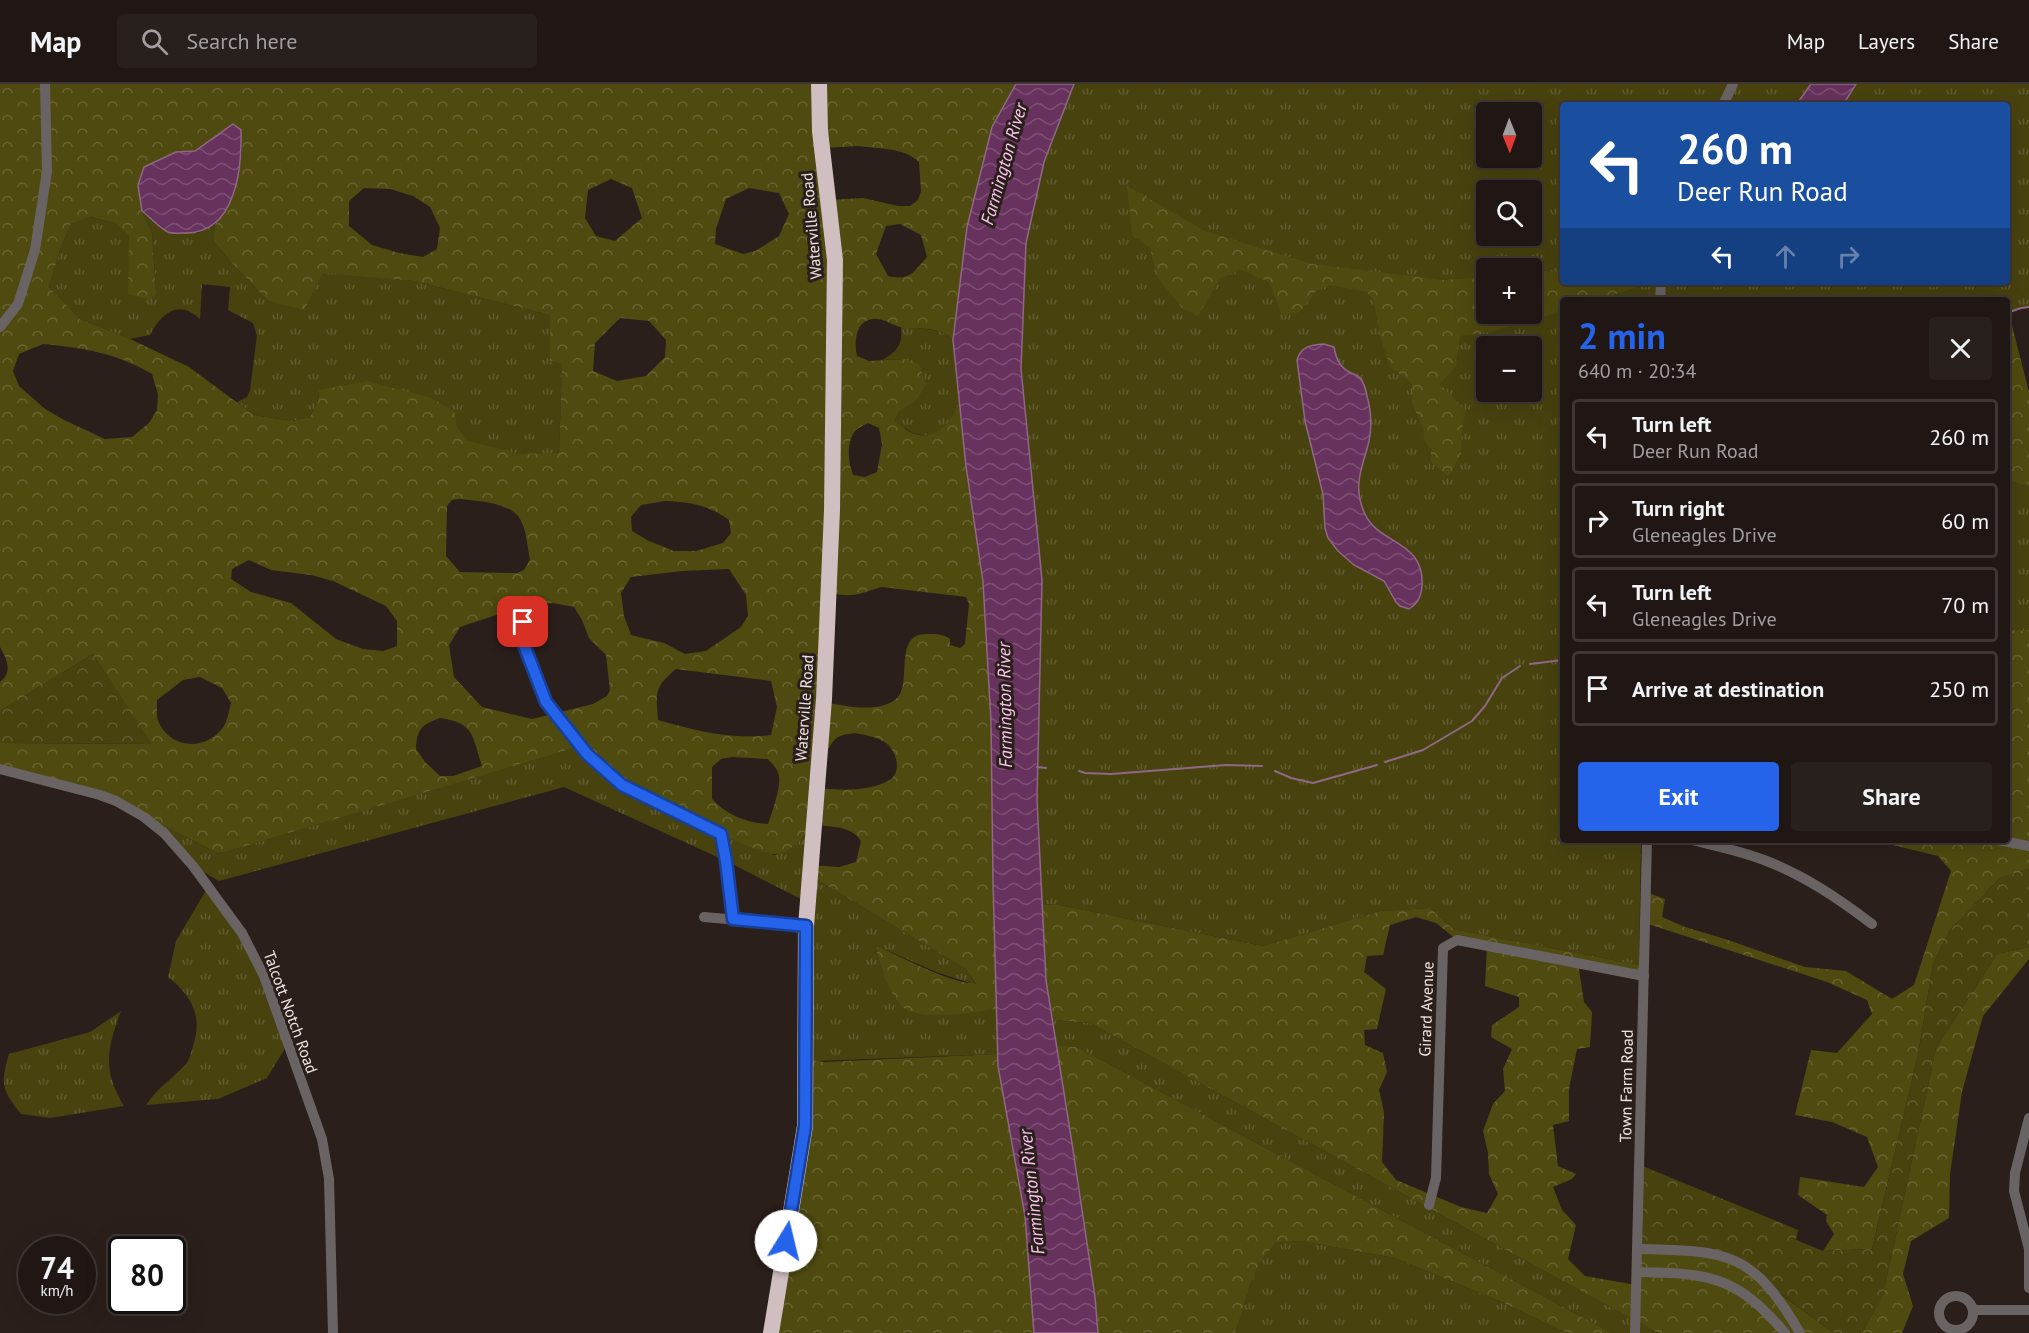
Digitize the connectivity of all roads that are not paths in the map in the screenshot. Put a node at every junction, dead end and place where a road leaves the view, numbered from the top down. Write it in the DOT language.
graph roads {
  1 [pos="45,84"];
  2 [pos="819,84"];
  3 [pos="1733,84"];
  4 [pos="1724,102"];
  5 [pos="0,327"];
  6 [pos="523,622"];
  7 [pos="0,769"];
  8 [pos="2010,842"];
  9 [pos="1647,843"];
  10 [pos="1703,843"];
  11 [pos="2029,846"];
  12 [pos="704,917"];
  13 [pos="733,919"];
  14 [pos="1872,924"];
  15 [pos="806,926"];
  16 [pos="1644,976"];
  17 [pos="2029,1118"];
  18 [pos="1429,1204"];
  19 [pos="1638,1249"];
  20 [pos="1638,1272"];
  21 [pos="2029,1288"];
  22 [pos="1974,1310"];
  23 [pos="2029,1310"];
  24 [pos="333,1333"];
  25 [pos="771,1333"];
  26 [pos="1635,1333"];
  27 [pos="1785,1333"];
  28 [pos="1800,1333"];
  1 -- 5 [label="street"];
  2 -- 15 [label="highway, Waterville Road"];
  3 -- 4 [label="street"];
  6 -- 13 [label="street"];
  7 -- 24 [label="street, Talcott Notch Road"];
  8 -- 11 [label="street"];
  9 -- 16 [label="street, Town Farm Road"];
  10 -- 14 [label="street"];
  12 -- 13 [label="street"];
  13 -- 15 [label="street"];
  15 -- 25 [label="highway, Waterville Road"];
  16 -- 18 [label="street, Girard Avenue"];
  16 -- 19 [label="street, Town Farm Road"];
  17 -- 21 [label="street"];
  19 -- 20 [label="street, Town Farm Road"];
  19 -- 28 [label="street"];
  20 -- 26 [label="street, Town Farm Road"];
  20 -- 27 [label="street"];
  22 -- 23 [label="street"];
}
